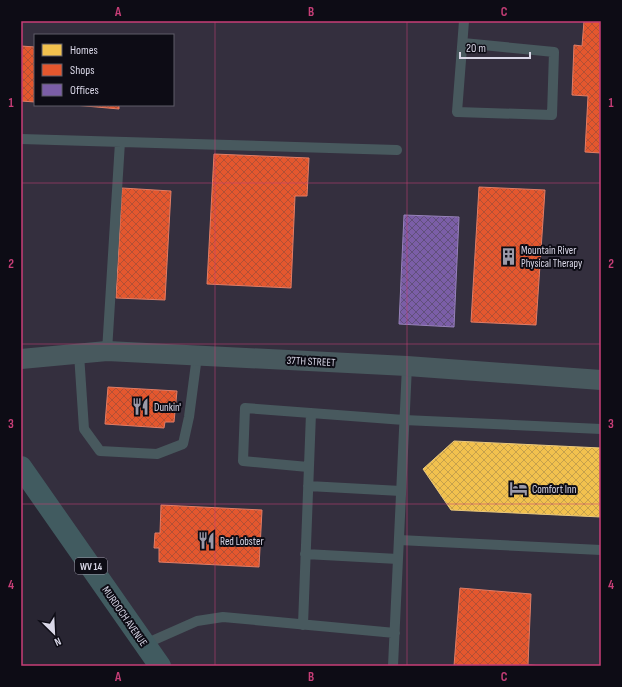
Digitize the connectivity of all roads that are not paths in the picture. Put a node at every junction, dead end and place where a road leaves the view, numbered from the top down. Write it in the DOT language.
graph roads {
  1 [pos="464,21"];
  2 [pos="463,43"];
  3 [pos="21,139"];
  4 [pos="120,142"];
  5 [pos="397,150"];
  6 [pos="107,352"];
  7 [pos="79,354"];
  8 [pos="197,356"];
  9 [pos="21,359"];
  10 [pos="407,366"];
  11 [pos="601,380"];
  12 [pos="311,413"];
  13 [pos="404,420"];
  14 [pos="601,429"];
  15 [pos="21,467"];
  16 [pos="308,467"];
  17 [pos="308,486"];
  18 [pos="401,491"];
  19 [pos="399,540"];
  20 [pos="601,550"];
  21 [pos="305,554"];
  22 [pos="398,559"];
  23 [pos="303,625"];
  24 [pos="395,633"];
  25 [pos="145,644"];
  26 [pos="160,666"];
  27 [pos="394,666"];
  1 -- 2 [label="lane"];
  2 -- 2 [label="lane"];
  3 -- 4 [label="lane"];
  4 -- 5 [label="lane"];
  4 -- 6 [label="lane"];
  6 -- 7 [label="street, 37TH STREET"];
  6 -- 8 [label="street, 37TH STREET"];
  7 -- 8 [label="lane"];
  7 -- 9 [label="street, 37TH STREET"];
  8 -- 10 [label="street, 37TH STREET"];
  10 -- 11 [label="street, 37TH STREET"];
  10 -- 13 [label="lane"];
  12 -- 13 [label="lane"];
  12 -- 16 [label="lane"];
  12 -- 16 [label="lane"];
  13 -- 14 [label="lane"];
  13 -- 18 [label="lane"];
  15 -- 25 [label="main road, MURDOCH AVENUE / WV 14"];
  16 -- 17 [label="lane"];
  17 -- 18 [label="lane"];
  17 -- 21 [label="lane"];
  18 -- 19 [label="lane"];
  19 -- 20 [label="lane"];
  19 -- 22 [label="lane"];
  21 -- 22 [label="lane"];
  21 -- 23 [label="lane"];
  22 -- 24 [label="lane"];
  23 -- 24 [label="lane"];
  23 -- 25 [label="lane"];
  24 -- 27 [label="lane"];
  25 -- 26 [label="main road, MURDOCH AVENUE / WV 14"];
}
